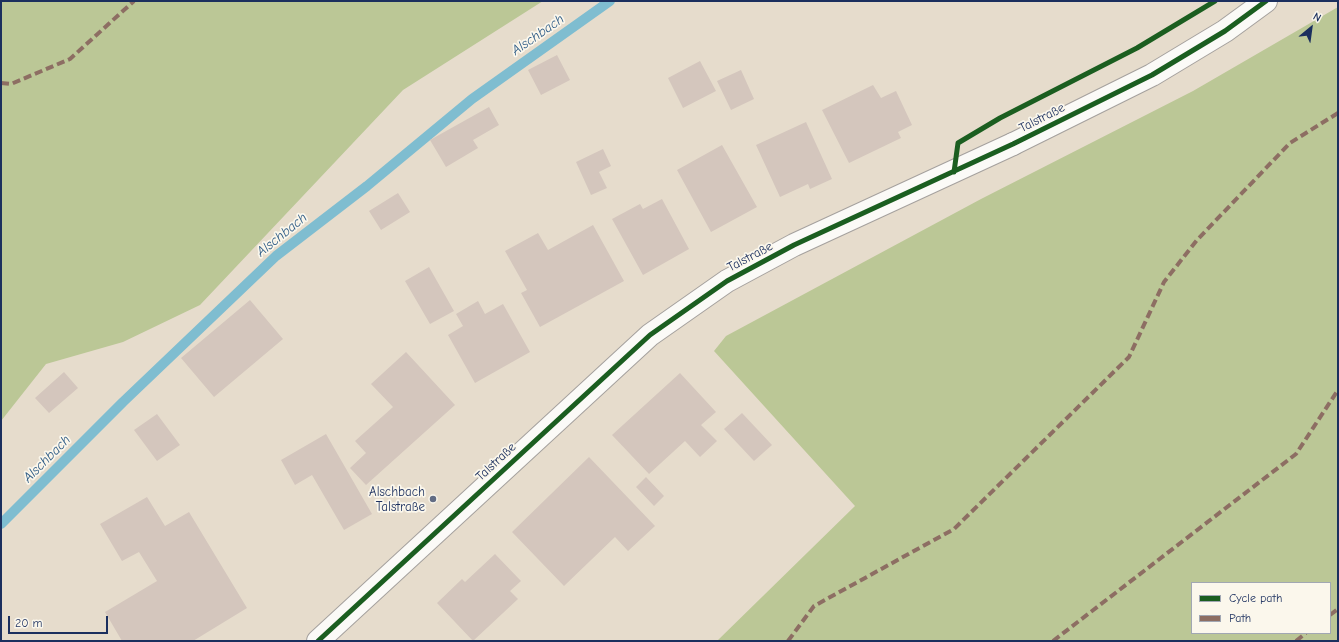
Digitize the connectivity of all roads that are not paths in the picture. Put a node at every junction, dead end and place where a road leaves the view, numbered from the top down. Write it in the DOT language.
graph roads {
  1 [pos="1266,1"];
  2 [pos="318,641"];
  1 -- 2 [label="street, Talstraße"];
}
